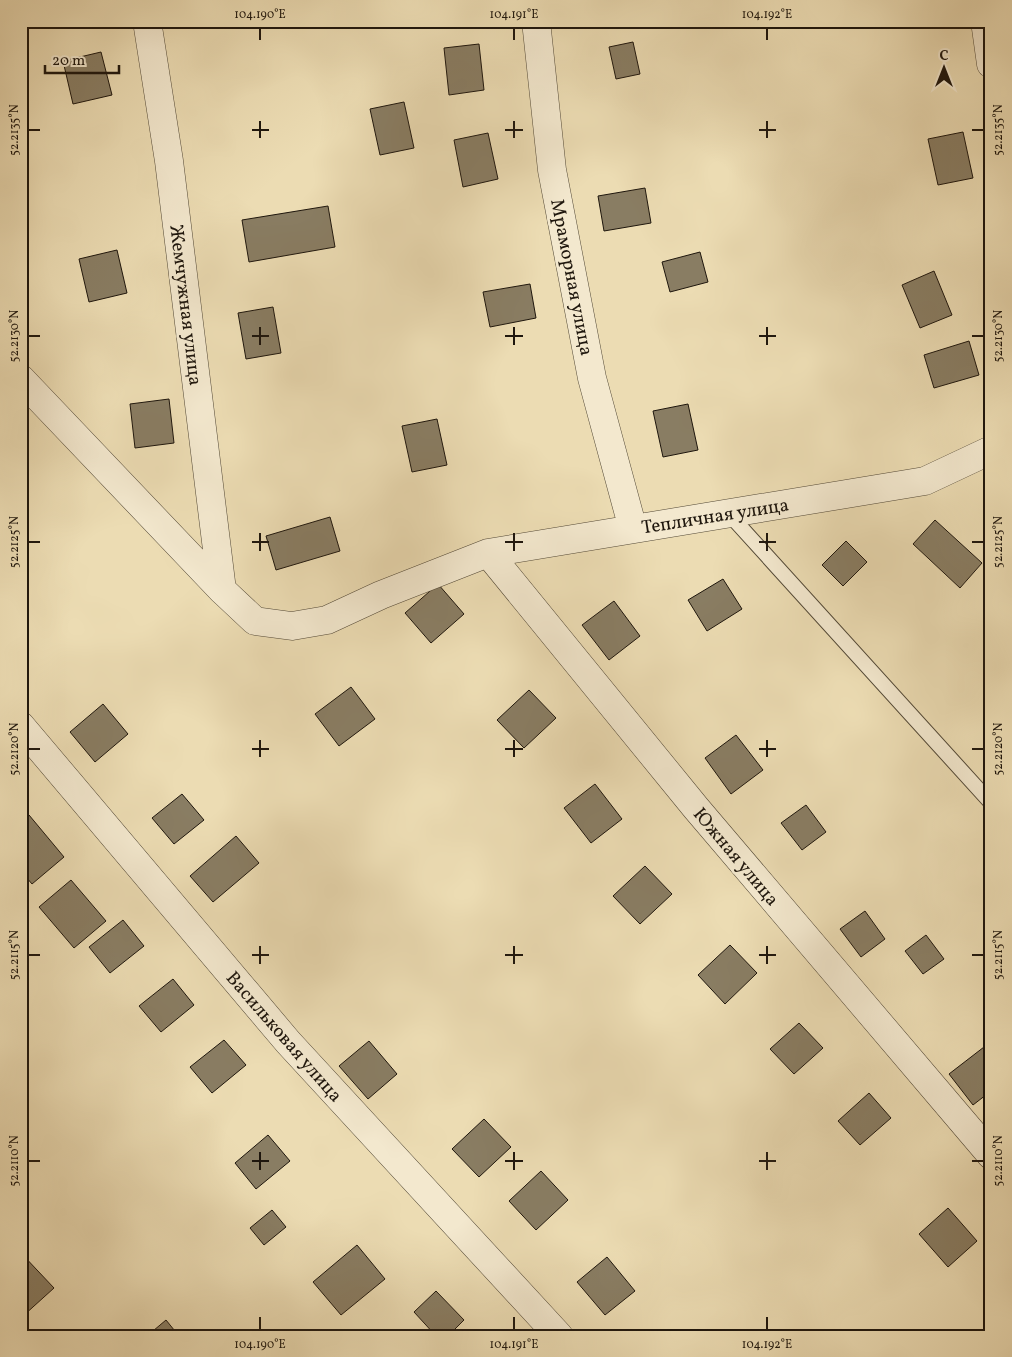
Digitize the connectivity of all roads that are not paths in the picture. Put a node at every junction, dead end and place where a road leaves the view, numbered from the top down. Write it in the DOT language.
graph roads {
  1 [pos="147,21"];
  2 [pos="536,21"];
  3 [pos="985,21"];
  4 [pos="991,64"];
  5 [pos="21,379"];
  6 [pos="991,450"];
  7 [pos="728,513"];
  8 [pos="633,529"];
  9 [pos="488,552"];
  10 [pos="222,590"];
  11 [pos="21,726"];
  12 [pos="991,803"];
  13 [pos="991,1155"];
  14 [pos="560,1336"];
  1 -- 10 [label="street, Жемчужная улица"];
  2 -- 8 [label="street, Мраморная улица"];
  3 -- 4 [label="street"];
  5 -- 10 [label="street, Тепличная улица"];
  6 -- 7 [label="street, Тепличная улица"];
  7 -- 8 [label="street, Тепличная улица"];
  7 -- 12 [label="lane"];
  8 -- 9 [label="street, Тепличная улица"];
  9 -- 10 [label="street, Тепличная улица"];
  9 -- 13 [label="street, Южная улица"];
  11 -- 14 [label="street, Васильковая улица"];
}
